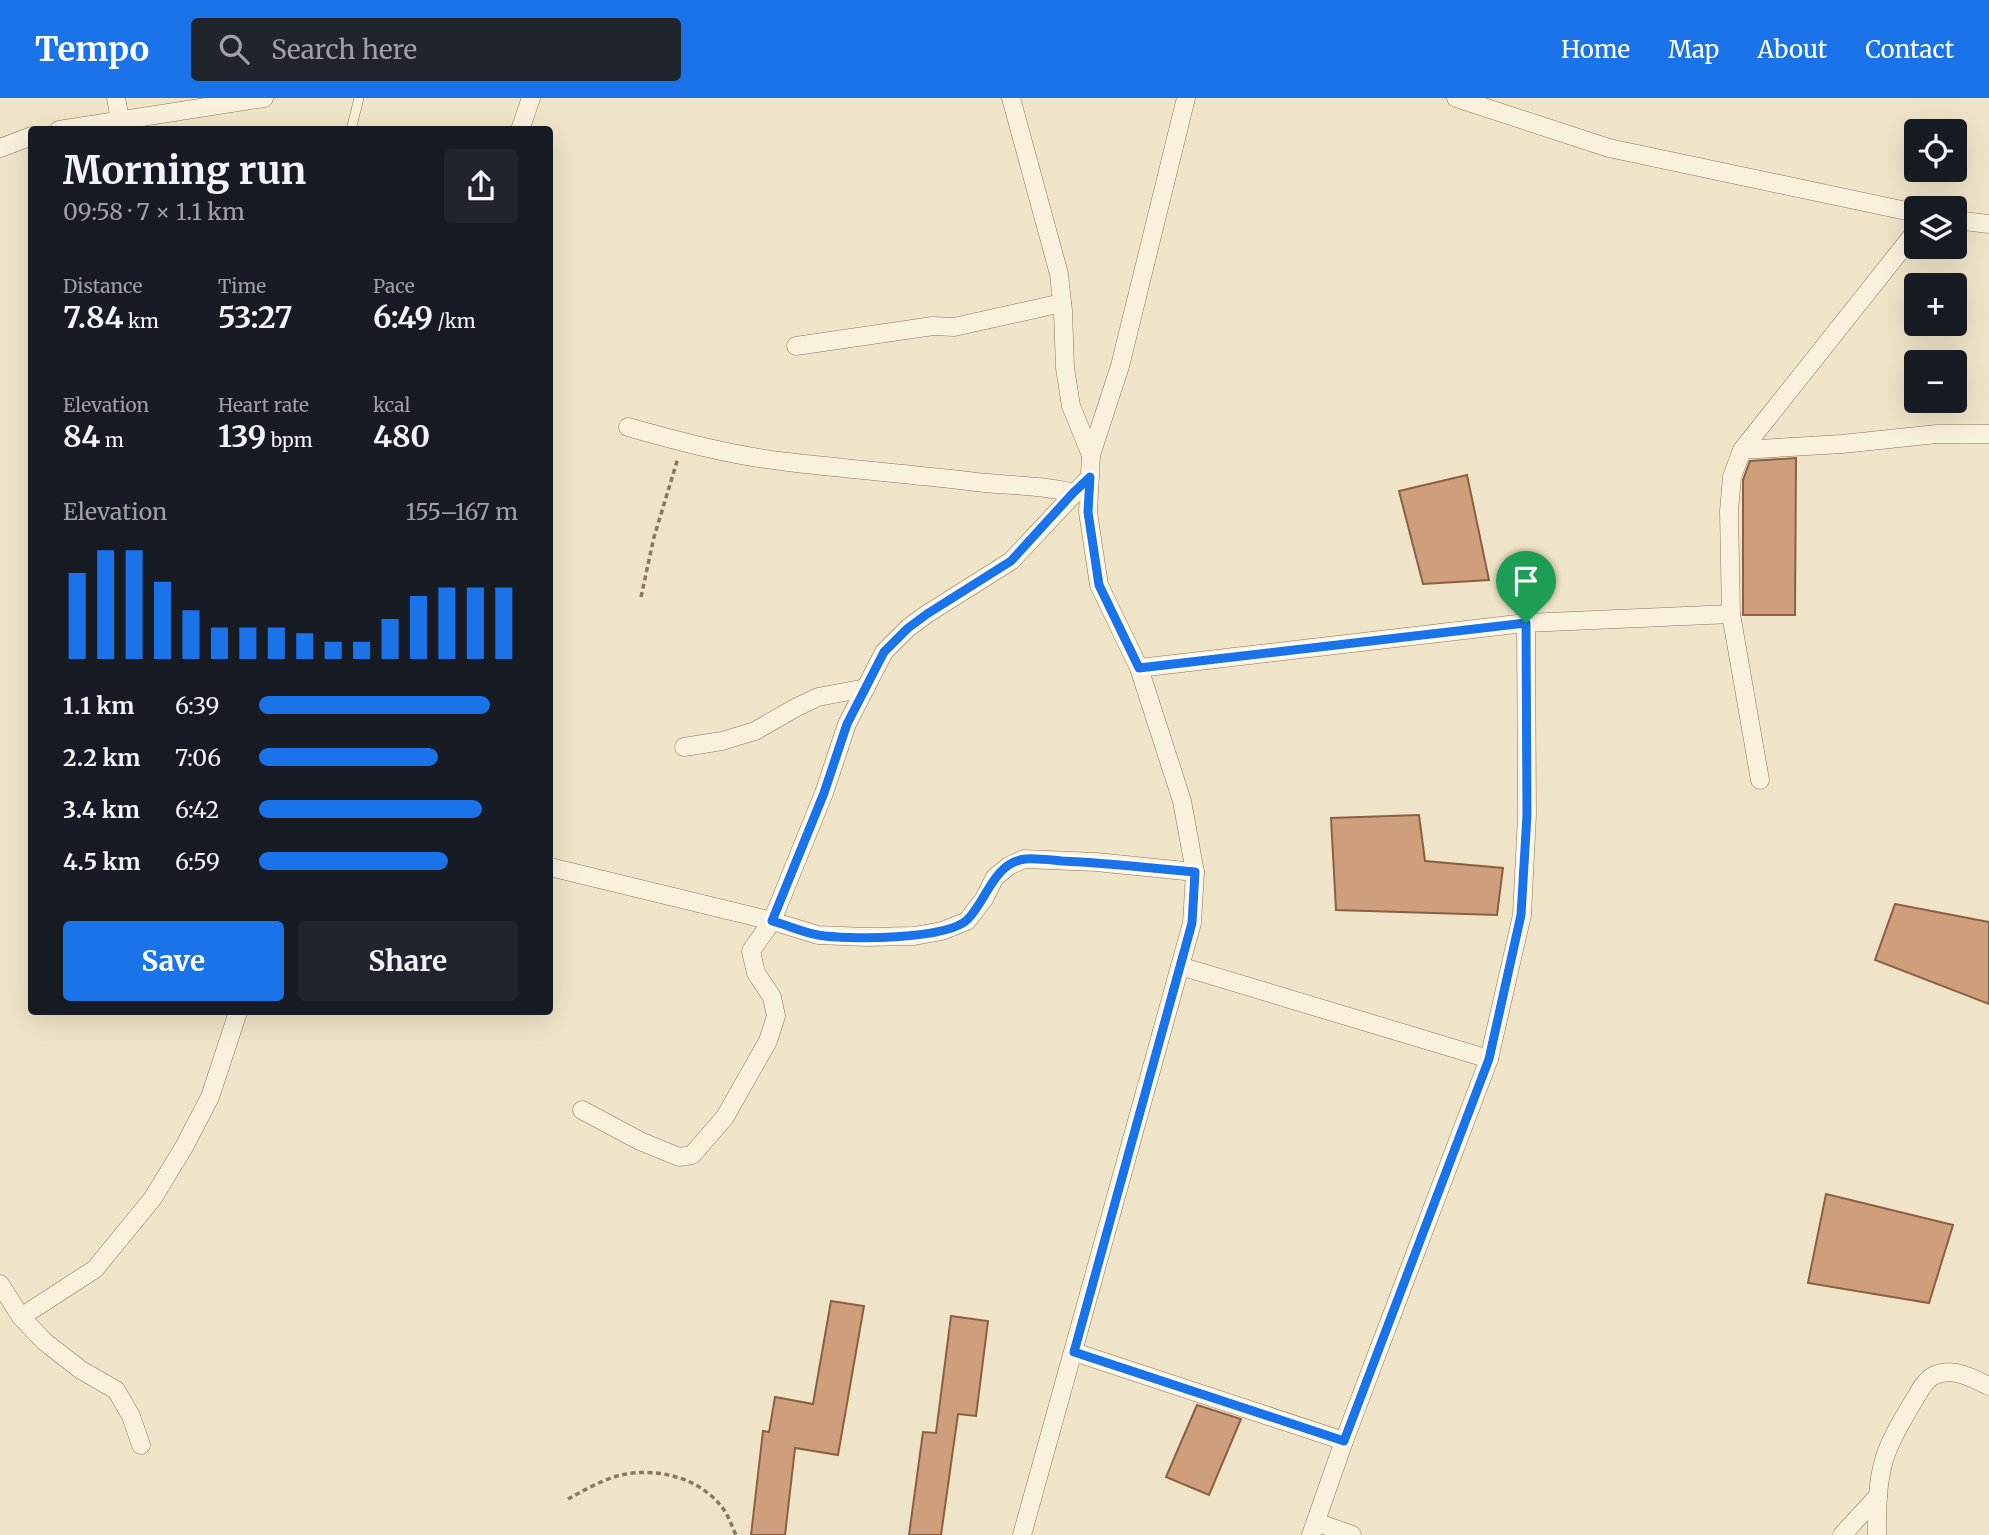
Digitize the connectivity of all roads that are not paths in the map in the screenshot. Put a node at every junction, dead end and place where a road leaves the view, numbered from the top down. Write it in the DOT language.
graph roads {
  1 [pos="116,98"];
  2 [pos="154,98"];
  3 [pos="264,98"];
  4 [pos="359,98"];
  5 [pos="531,98"];
  6 [pos="1011,98"];
  7 [pos="1186,98"];
  8 [pos="1456,98"];
  9 [pos="154,116"];
  10 [pos="122,125"];
  11 [pos="352,126"];
  12 [pos="521,126"];
  13 [pos="28,138"];
  14 [pos="0,148"];
  15 [pos="1904,210"];
  16 [pos="1967,221"];
  17 [pos="1989,224"];
  18 [pos="1904,246"];
  19 [pos="1062,303"];
  20 [pos="796,346"];
  21 [pos="628,427"];
  22 [pos="1989,434"];
  23 [pos="1742,450"];
  24 [pos="1091,456"];
  25 [pos="1090,477"];
  26 [pos="1073,493"];
  27 [pos="1731,614"];
  28 [pos="1526,623"];
  29 [pos="1139,668"];
  30 [pos="866,688"];
  31 [pos="684,747"];
  32 [pos="1760,779"];
  33 [pos="553,868"];
  34 [pos="1195,872"];
  35 [pos="772,921"];
  36 [pos="1180,966"];
  37 [pos="237,1015"];
  38 [pos="1489,1059"];
  39 [pos="582,1110"];
  40 [pos="0,1284"];
  41 [pos="21,1317"];
  42 [pos="1074,1352"];
  43 [pos="1989,1386"];
  44 [pos="1344,1441"];
  45 [pos="141,1445"];
  46 [pos="1878,1496"];
  47 [pos="1314,1528"];
  48 [pos="1022,1535"];
  49 [pos="1352,1535"];
  50 [pos="1842,1535"];
  51 [pos="1877,1535"];
  1 -- 10 [label="street"];
  2 -- 9 [label="street"];
  3 -- 9 [label="street"];
  4 -- 11 [label="lane"];
  5 -- 12 [label="street"];
  6 -- 19 [label="street"];
  7 -- 24 [label="street"];
  8 -- 15 [label="street"];
  9 -- 10 [label="street"];
  13 -- 14 [label="street"];
  16 -- 17 [label="street"];
  18 -- 23 [label="street"];
  19 -- 20 [label="street"];
  19 -- 24 [label="street"];
  21 -- 26 [label="street"];
  22 -- 23 [label="street"];
  23 -- 27 [label="street"];
  24 -- 25 [label="street"];
  25 -- 26 [label="street"];
  25 -- 29 [label="street"];
  26 -- 30 [label="street"];
  27 -- 28 [label="street"];
  27 -- 32 [label="street"];
  28 -- 29 [label="street"];
  28 -- 38 [label="street"];
  29 -- 34 [label="street"];
  30 -- 31 [label="street"];
  30 -- 35 [label="street"];
  33 -- 35 [label="street"];
  34 -- 35 [label="street"];
  34 -- 36 [label="street"];
  35 -- 39 [label="street"];
  36 -- 38 [label="street"];
  36 -- 42 [label="street"];
  37 -- 41 [label="street"];
  38 -- 44 [label="street"];
  40 -- 41 [label="street"];
  41 -- 45 [label="street"];
  42 -- 44 [label="street"];
  42 -- 48 [label="street"];
  43 -- 46 [label="street"];
  44 -- 47 [label="street"];
  46 -- 50 [label="street"];
  46 -- 51 [label="street"];
  47 -- 49 [label="street"];
}
